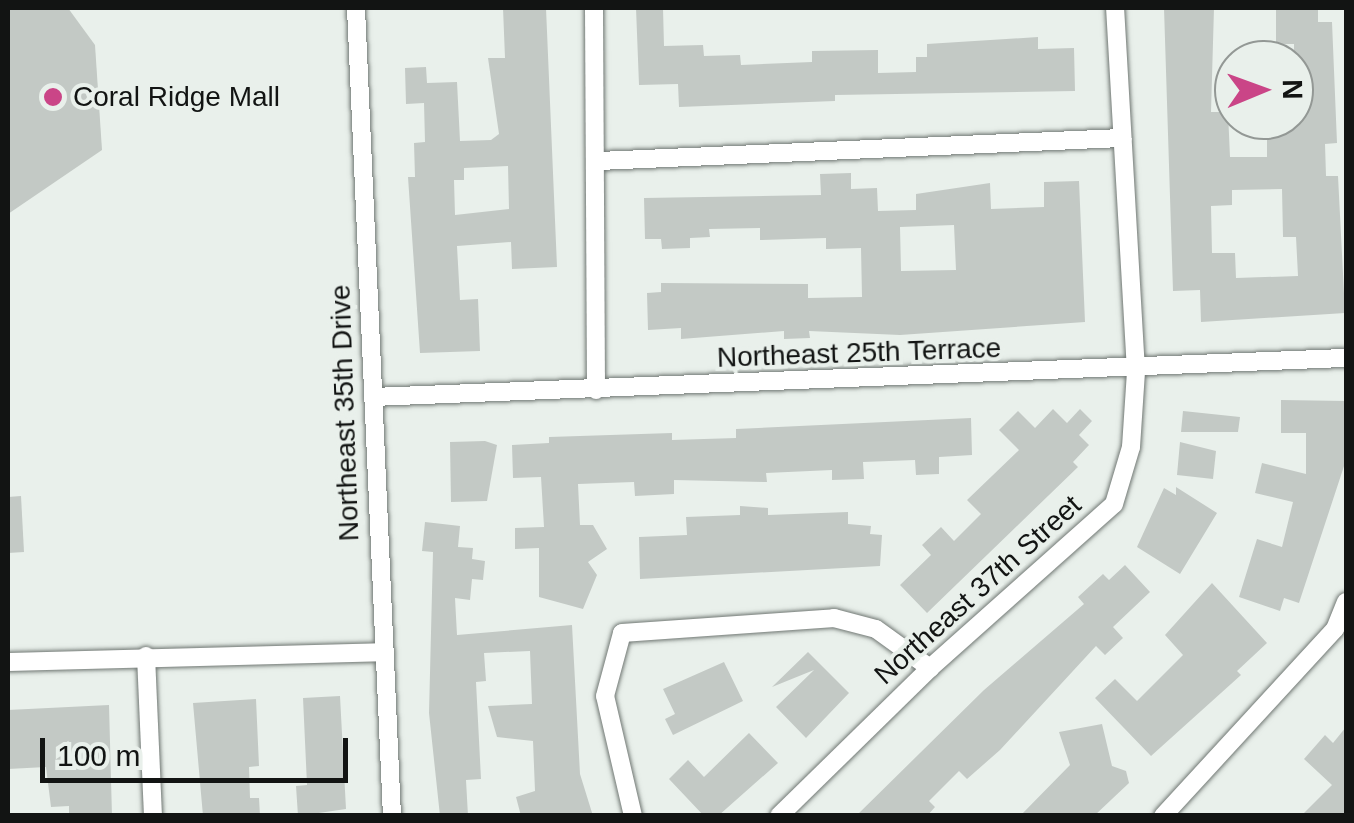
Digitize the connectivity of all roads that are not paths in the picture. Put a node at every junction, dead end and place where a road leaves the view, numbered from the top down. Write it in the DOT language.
graph roads {
  1 [pos="356,8"];
  2 [pos="594,8"];
  3 [pos="1115,8"];
  4 [pos="1122,138"];
  5 [pos="599,160"];
  6 [pos="1346,358"];
  7 [pos="1136,371"];
  8 [pos="596,390"];
  9 [pos="372,396"];
  10 [pos="1346,602"];
  11 [pos="382,652"];
  12 [pos="146,656"];
  13 [pos="8,662"];
  14 [pos="930,668"];
  15 [pos="153,816"];
  16 [pos="392,816"];
  17 [pos="632,816"];
  18 [pos="779,816"];
  19 [pos="1163,816"];
  1 -- 9 [label="street, Northeast 35th Drive"];
  2 -- 5 [label="street"];
  3 -- 4 [label="street, Northeast 37th Street"];
  4 -- 5 [label="street"];
  4 -- 7 [label="street, Northeast 37th Street"];
  5 -- 8 [label="street"];
  6 -- 7 [label="street, Northeast 25th Terrace"];
  7 -- 8 [label="street, Northeast 25th Terrace"];
  7 -- 14 [label="street, Northeast 37th Street"];
  8 -- 9 [label="street, Northeast 25th Terrace"];
  9 -- 11 [label="street, Northeast 35th Drive"];
  10 -- 19 [label="street"];
  11 -- 12 [label="street"];
  11 -- 16 [label="street, Northeast 35th Drive"];
  12 -- 13 [label="street"];
  12 -- 15 [label="street"];
  14 -- 17 [label="street"];
  14 -- 18 [label="street, Northeast 37th Street"];
}
